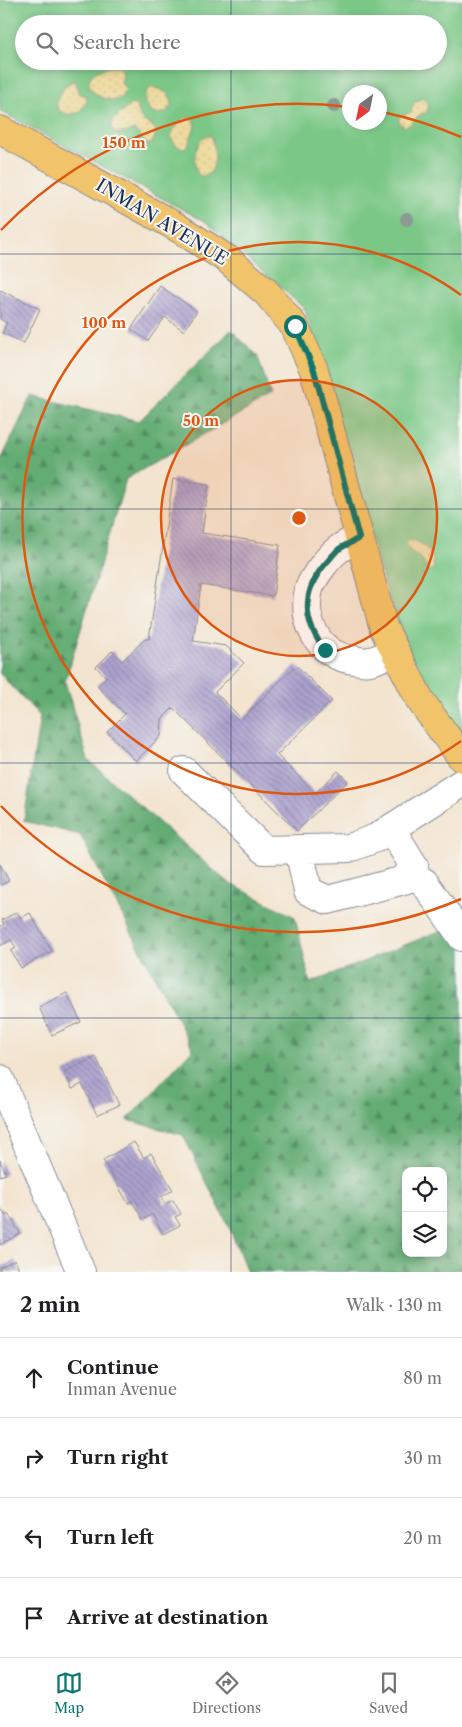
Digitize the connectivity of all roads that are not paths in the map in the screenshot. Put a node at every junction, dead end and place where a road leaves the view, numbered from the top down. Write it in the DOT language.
graph roads {
  1 [pos="0,130"];
  2 [pos="359,538"];
  3 [pos="395,651"];
  4 [pos="462,758"];
  5 [pos="184,771"];
  6 [pos="462,783"];
  7 [pos="391,829"];
  8 [pos="299,849"];
  9 [pos="409,874"];
  10 [pos="462,937"];
  11 [pos="0,1079"];
  12 [pos="81,1272"];
  1 -- 2 [label="main road, INMAN AVENUE"];
  2 -- 3 [label="main road, INMAN AVENUE"];
  2 -- 3 [label="street"];
  3 -- 4 [label="main road, INMAN AVENUE"];
  5 -- 8 [label="street"];
  6 -- 7 [label="street"];
  7 -- 8 [label="street"];
  7 -- 9 [label="street"];
  8 -- 9 [label="street"];
  9 -- 10 [label="street"];
  11 -- 12 [label="street"];
}
